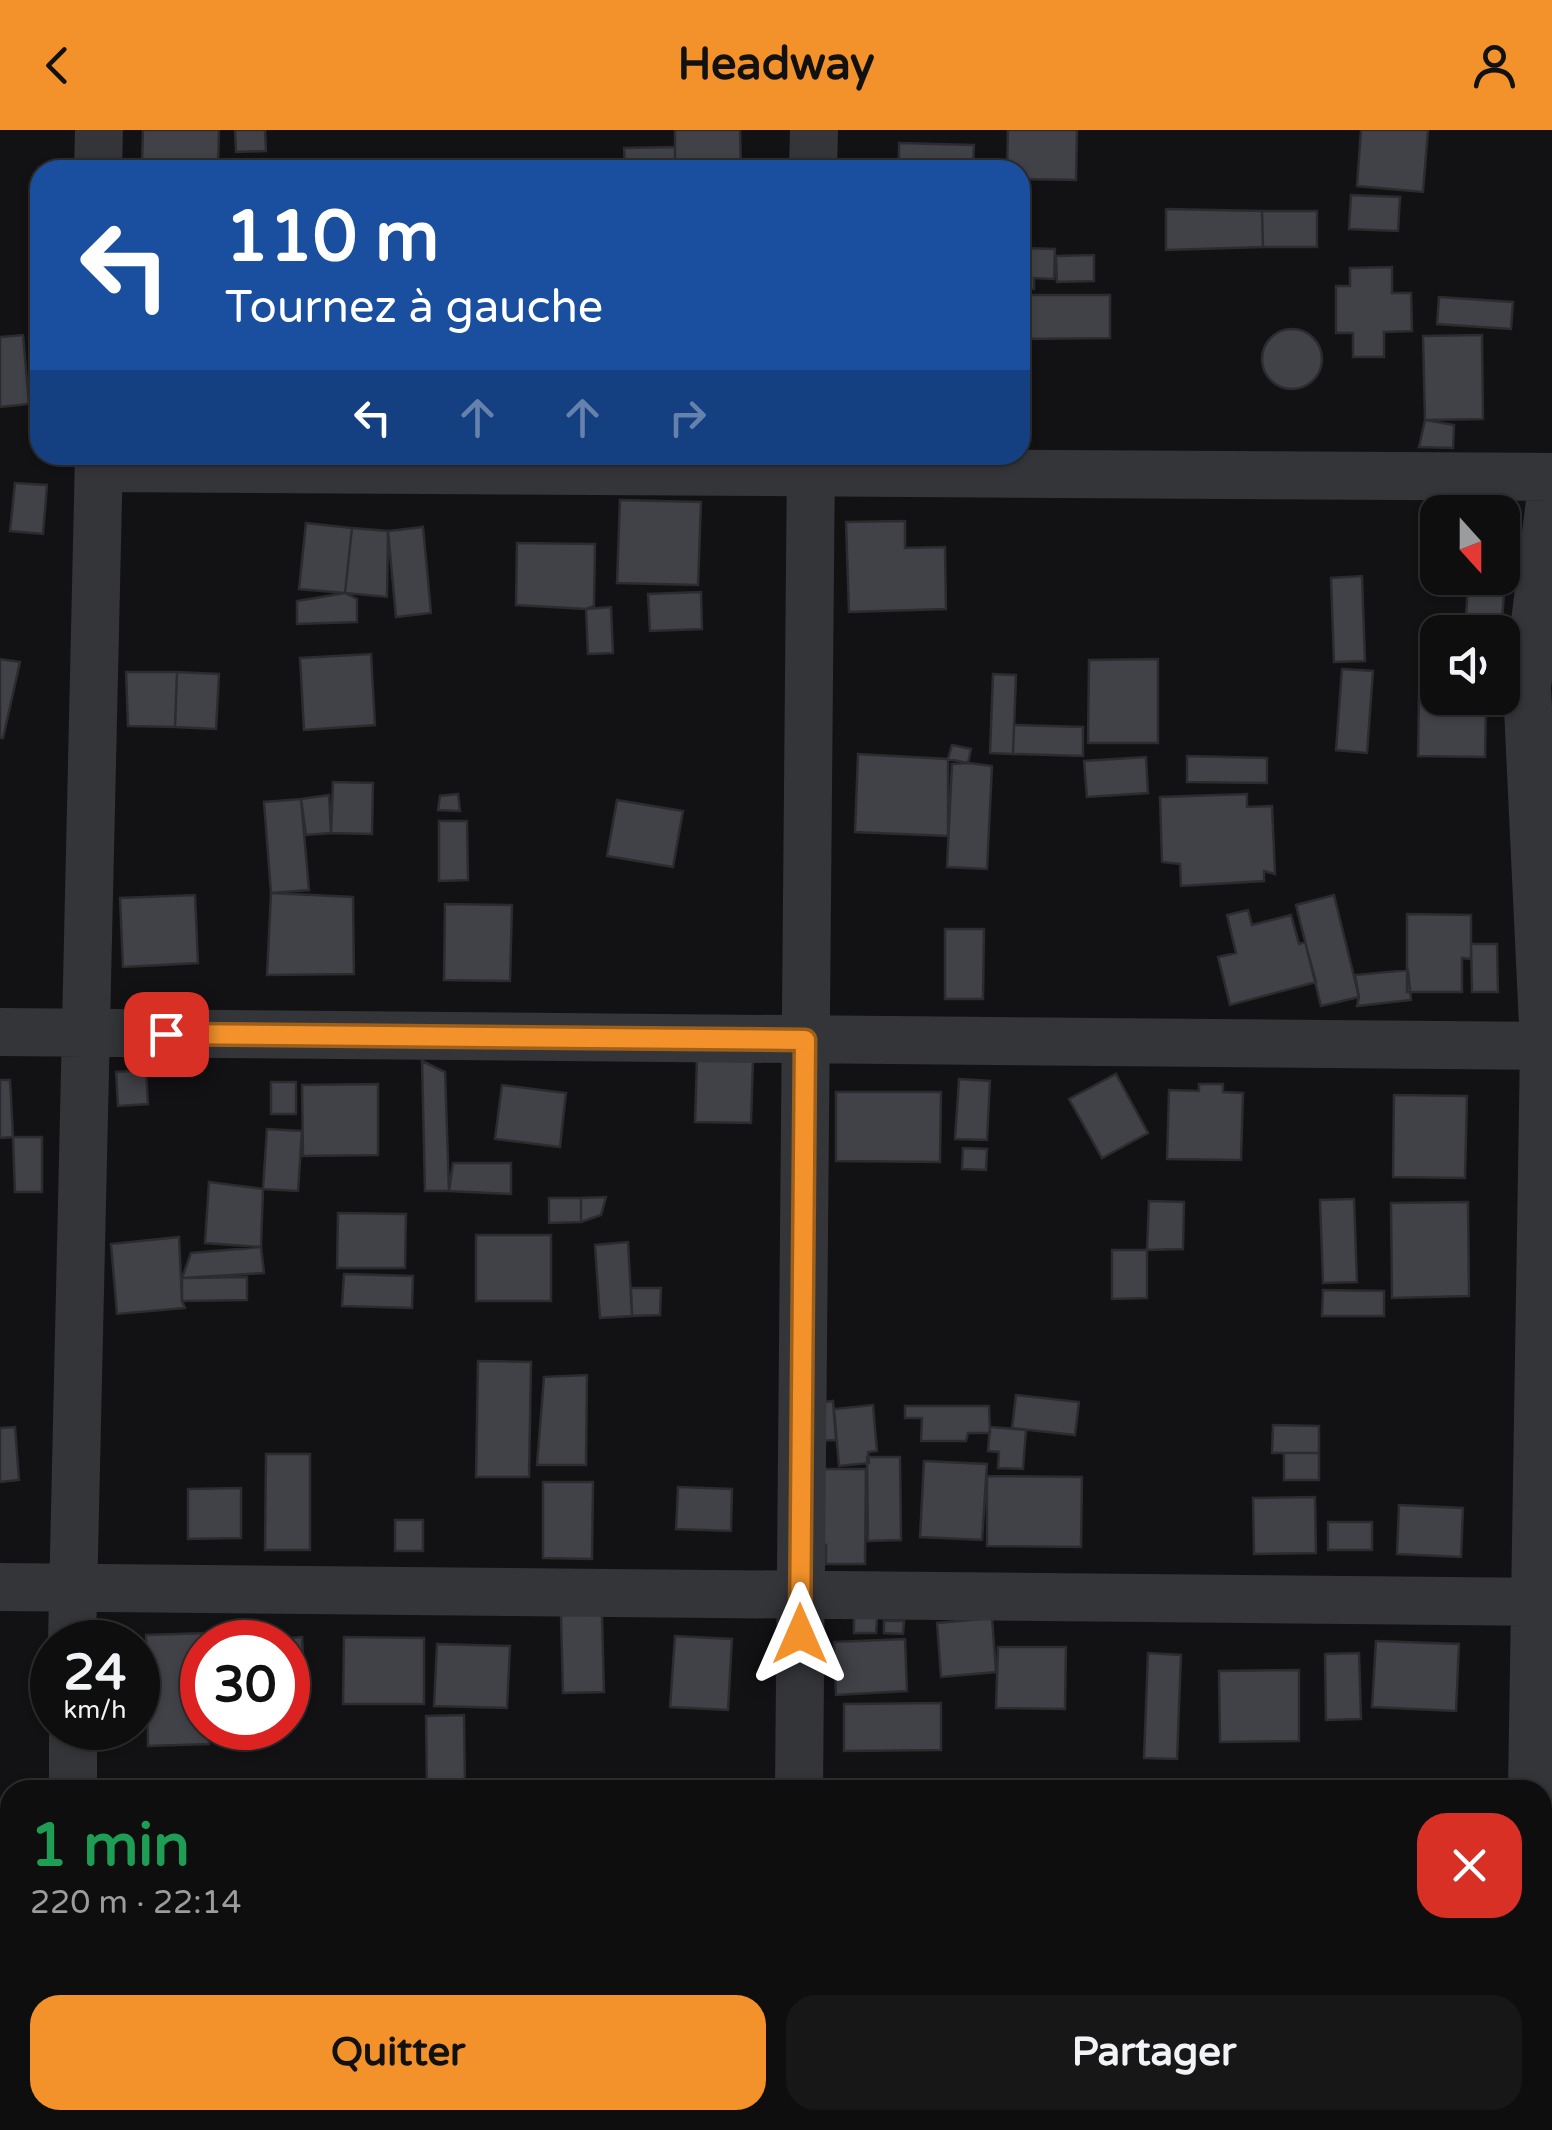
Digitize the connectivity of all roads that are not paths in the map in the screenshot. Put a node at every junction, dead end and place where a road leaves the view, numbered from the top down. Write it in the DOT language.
graph roads {
  1 [pos="99,130"];
  2 [pos="814,130"];
  3 [pos="98,160"];
  4 [pos="813,160"];
  5 [pos="100,465"];
  6 [pos="811,465"];
  7 [pos="855,465"];
  8 [pos="1552,481"];
  9 [pos="0,1032"];
  10 [pos="86,1033"];
  11 [pos="805,1040"];
  12 [pos="1548,1046"];
  13 [pos="0,1587"];
  14 [pos="72,1588"];
  15 [pos="800,1594"];
  16 [pos="1544,1602"];
  17 [pos="72,1620"];
  18 [pos="73,1750"];
  19 [pos="73,1780"];
  20 [pos="799,1780"];
  21 [pos="1533,1780"];
  1 -- 3 [label="street"];
  2 -- 4 [label="street"];
  5 -- 10 [label="street"];
  6 -- 11 [label="street"];
  7 -- 8 [label="street"];
  8 -- 12 [label="street"];
  9 -- 10 [label="street"];
  10 -- 11 [label="street"];
  10 -- 14 [label="street"];
  11 -- 12 [label="street"];
  11 -- 15 [label="street"];
  12 -- 16 [label="street"];
  13 -- 14 [label="street"];
  14 -- 15 [label="street"];
  14 -- 17 [label="street"];
  15 -- 16 [label="street"];
  15 -- 20 [label="street"];
  16 -- 21 [label="street"];
  18 -- 19 [label="street"];
}
